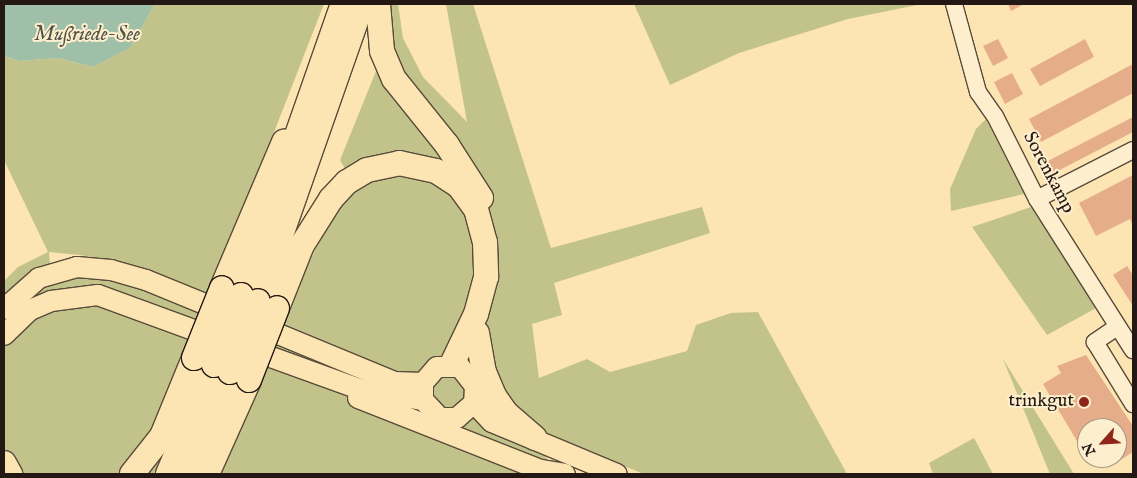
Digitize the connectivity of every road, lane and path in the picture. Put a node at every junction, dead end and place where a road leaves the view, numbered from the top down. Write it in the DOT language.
graph roads {
  1 [pos="343,4"];
  2 [pos="362,4"];
  3 [pos="378,4"];
  4 [pos="954,4"];
  5 [pos="1133,150"];
  6 [pos="1037,200"];
  7 [pos="249,298"];
  8 [pos="4,309"];
  9 [pos="1117,327"];
  10 [pos="477,332"];
  11 [pos="4,335"];
  12 [pos="234,346"];
  13 [pos="1133,350"];
  14 [pos="459,368"];
  15 [pos="222,369"];
  16 [pos="423,391"];
  17 [pos="474,403"];
  18 [pos="1133,404"];
  19 [pos="457,418"];
  20 [pos="535,438"];
  21 [pos="4,464"];
  22 [pos="562,473"];
  23 [pos="10,474"];
  24 [pos="132,474"];
  25 [pos="168,474"];
  26 [pos="187,474"];
  27 [pos="207,474"];
  28 [pos="617,474"];
  1 -- 7 [label="highway"];
  2 -- 7 [label="highway"];
  3 -- 10 [label="highway"];
  4 -- 6 [label="street, Sorenkamp"];
  5 -- 6 [label="street"];
  6 -- 9 [label="street, Sorenkamp"];
  7 -- 14 [label="highway"];
  7 -- 15 [label="highway, bridge"];
  7 -- 15 [label="highway, bridge"];
  8 -- 16 [label="main road"];
  9 -- 13 [label="street, Sorenkamp"];
  9 -- 18 [label="street"];
  10 -- 14 [label="highway"];
  10 -- 20 [label="highway"];
  11 -- 12 [label="main road"];
  12 -- 16 [label="main road"];
  12 -- 22 [label="main road"];
  14 -- 16 [label="main road"];
  14 -- 17 [label="main road"];
  15 -- 24 [label="highway"];
  15 -- 25 [label="highway"];
  15 -- 26 [label="highway"];
  15 -- 27 [label="highway"];
  16 -- 19 [label="main road"];
  17 -- 19 [label="main road"];
  17 -- 20 [label="main road"];
  19 -- 22 [label="main road"];
  20 -- 28 [label="main road"];
  21 -- 23 [label="highway"];
}
